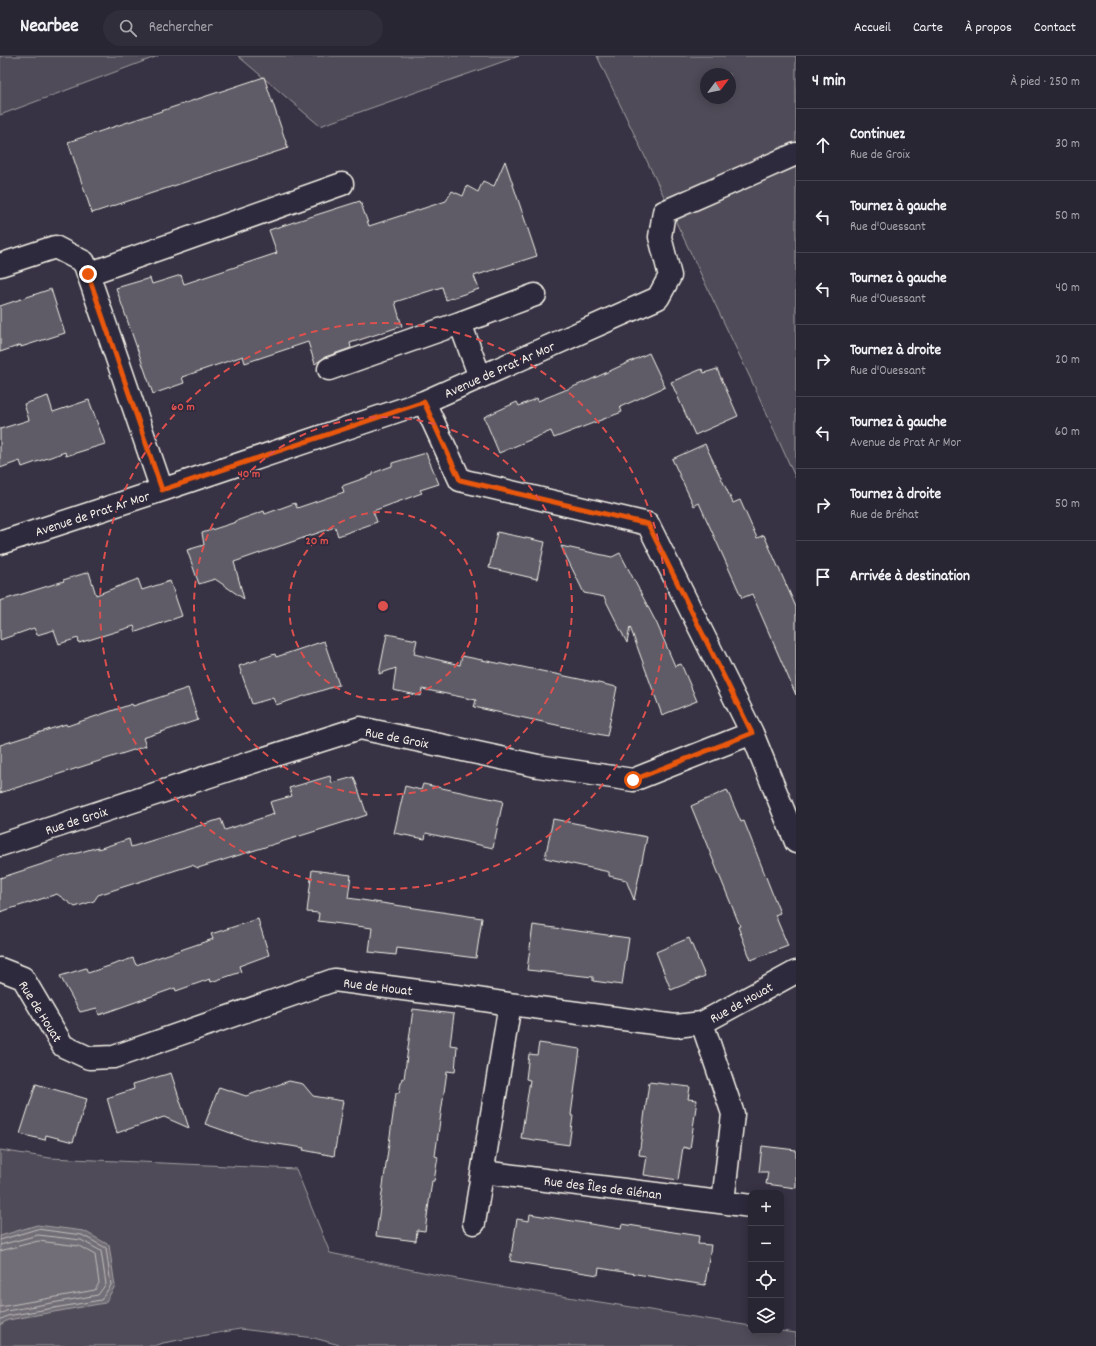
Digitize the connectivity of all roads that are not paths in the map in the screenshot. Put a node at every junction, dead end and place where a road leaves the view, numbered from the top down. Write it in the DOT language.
graph roads {
  1 [pos="796,154"];
  2 [pos="342,184"];
  3 [pos="0,265"];
  4 [pos="88,274"];
  5 [pos="535,296"];
  6 [pos="460,322"];
  7 [pos="329,369"];
  8 [pos="480,377"];
  9 [pos="424,402"];
  10 [pos="162,490"];
  11 [pos="0,543"];
  12 [pos="752,733"];
  13 [pos="796,842"];
  14 [pos="0,846"];
  15 [pos="0,969"];
  16 [pos="796,972"];
  17 [pos="510,1004"];
  18 [pos="702,1023"];
  19 [pos="483,1172"];
  20 [pos="723,1202"];
  21 [pos="748,1206"];
  22 [pos="474,1223"];
  1 -- 8 [label="street, Avenue de Prat Ar Mor"];
  2 -- 4 [label="street"];
  3 -- 4 [label="street"];
  4 -- 10 [label="street"];
  5 -- 6 [label="street"];
  6 -- 7 [label="street"];
  6 -- 8 [label="street"];
  8 -- 9 [label="street, Avenue de Prat Ar Mor"];
  9 -- 10 [label="street, Avenue de Prat Ar Mor"];
  9 -- 12 [label="street"];
  10 -- 11 [label="street, Avenue de Prat Ar Mor"];
  12 -- 13 [label="street"];
  12 -- 14 [label="street, Rue de Groix"];
  15 -- 17 [label="street, Rue de Houat"];
  16 -- 18 [label="street, Rue de Houat"];
  17 -- 18 [label="street, Rue de Houat"];
  17 -- 19 [label="street"];
  18 -- 20 [label="street"];
  19 -- 20 [label="street, Rue des Îles de Glénan"];
  19 -- 22 [label="street"];
  20 -- 21 [label="street, Rue des Îles de Glénan"];
}
